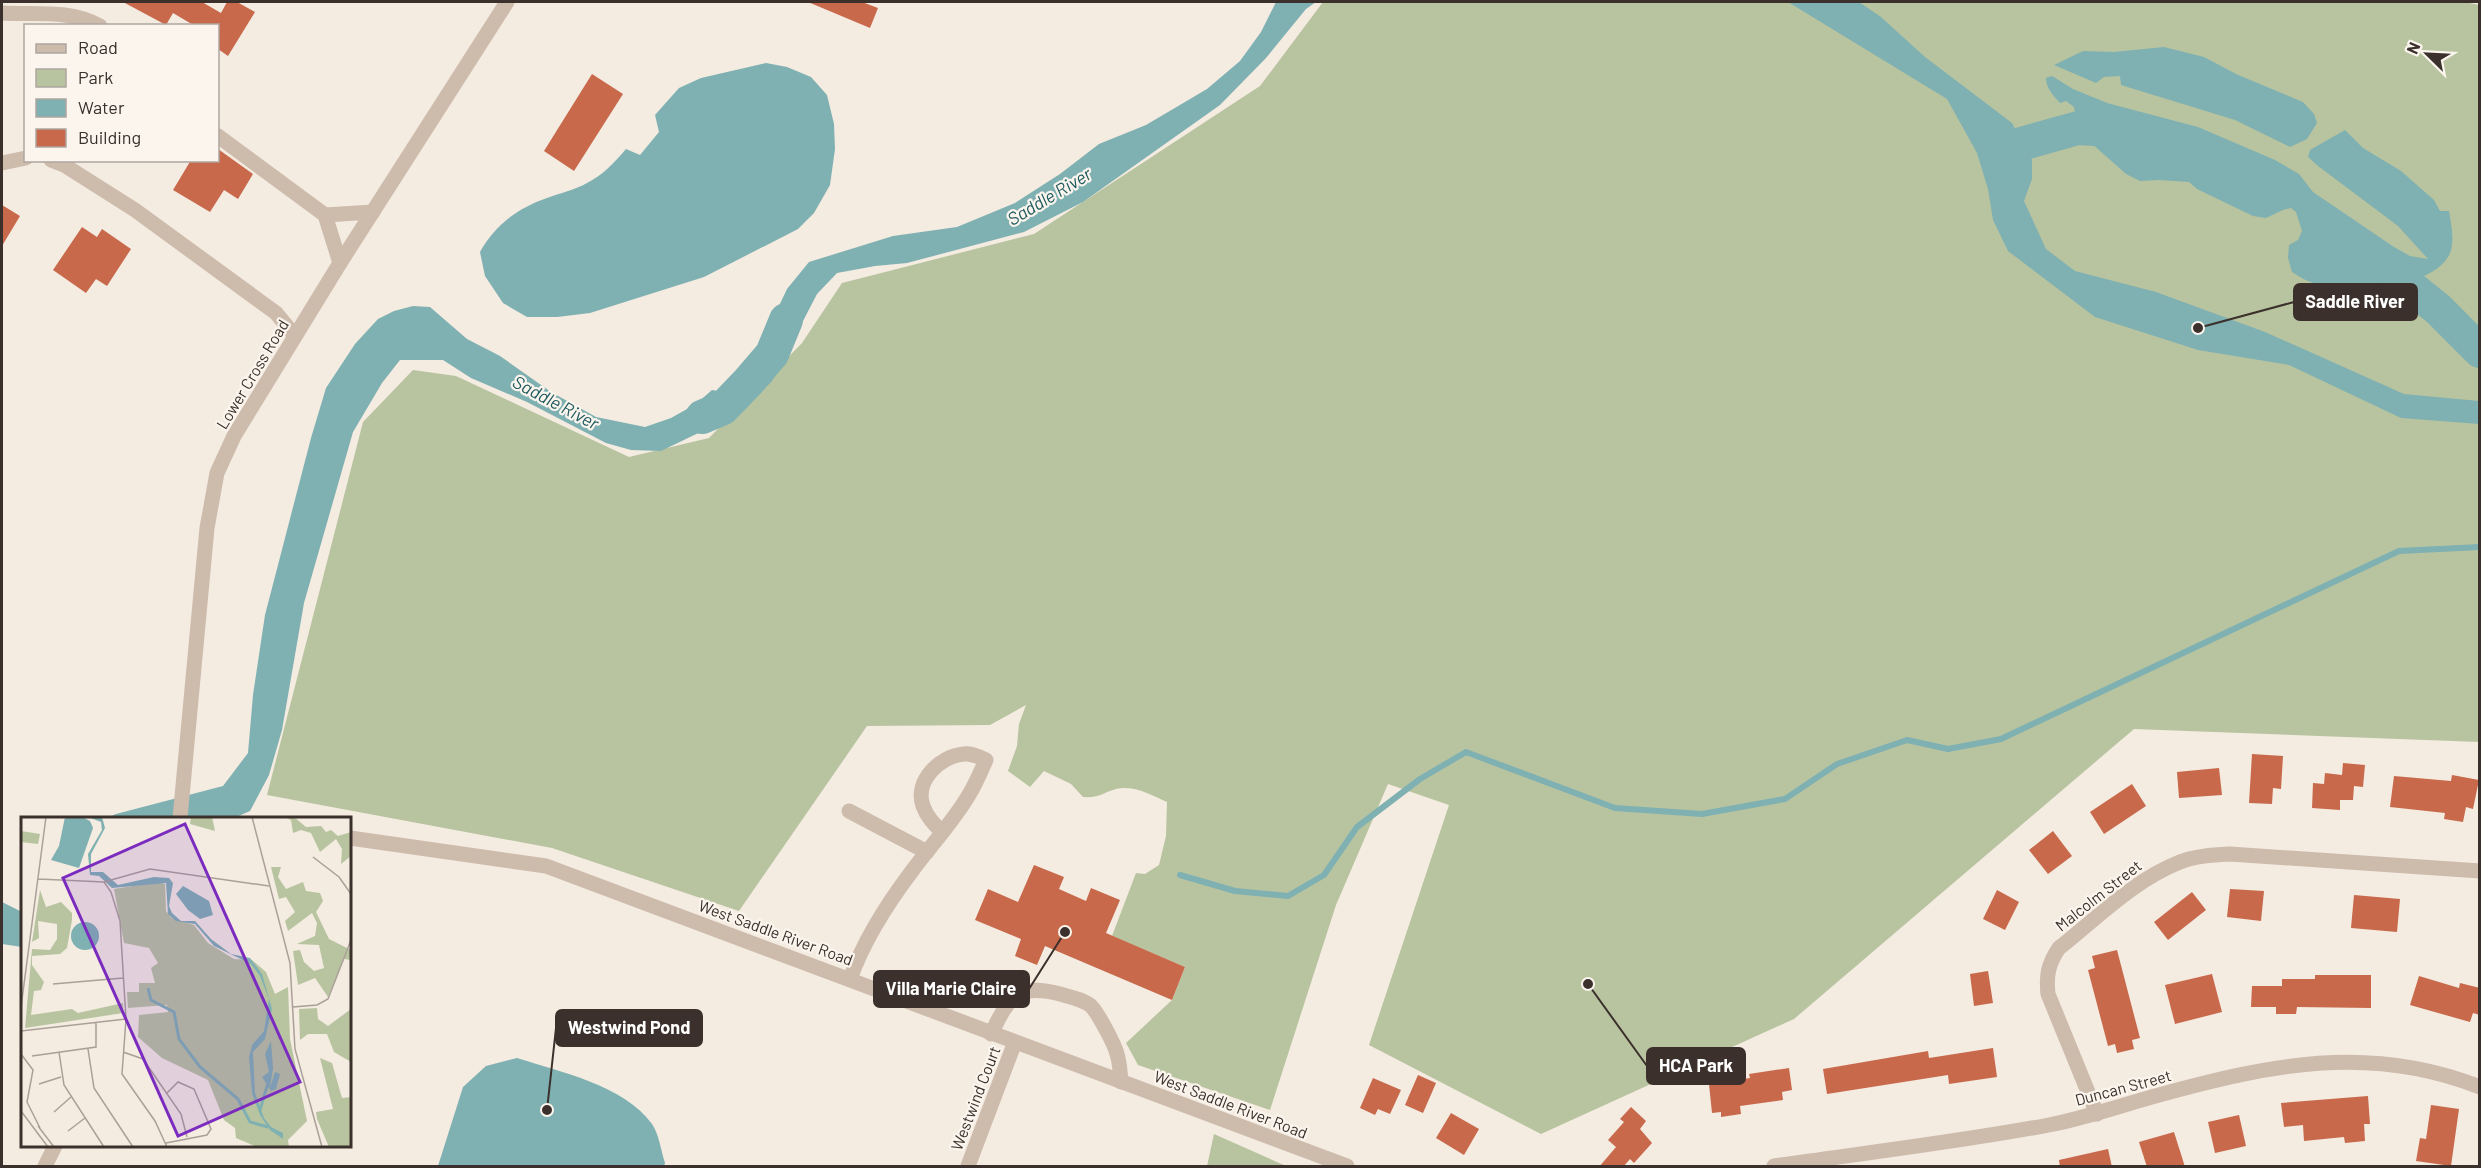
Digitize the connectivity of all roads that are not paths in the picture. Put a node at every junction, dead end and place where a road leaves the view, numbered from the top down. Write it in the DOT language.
graph roads {
  1 [pos="507,2"];
  2 [pos="2,14"];
  3 [pos="95,24"];
  4 [pos="219,137"];
  5 [pos="24,158"];
  6 [pos="56,162"];
  7 [pos="2,163"];
  8 [pos="373,212"];
  9 [pos="325,215"];
  10 [pos="340,263"];
  11 [pos="296,336"];
  12 [pos="849,811"];
  13 [pos="180,817"];
  14 [pos="942,832"];
  15 [pos="351,838"];
  16 [pos="927,852"];
  17 [pos="2480,871"];
  18 [pos="850,979"];
  19 [pos="991,1034"];
  20 [pos="1015,1042"];
  21 [pos="1121,1082"];
  22 [pos="2480,1087"];
  23 [pos="2097,1114"];
  24 [pos="55,1147"];
  25 [pos="45,1167"];
  26 [pos="968,1167"];
  27 [pos="1347,1167"];
  28 [pos="1774,1167"];
  1 -- 8 [label="street, Lower Cross Road"];
  2 -- 3 [label="street"];
  4 -- 9 [label="street"];
  5 -- 7 [label="street"];
  6 -- 11 [label="street"];
  8 -- 9 [label="street"];
  8 -- 10 [label="street, Lower Cross Road"];
  9 -- 10 [label="street"];
  10 -- 11 [label="street, Lower Cross Road"];
  11 -- 13 [label="street, Lower Cross Road"];
  12 -- 16 [label="street"];
  14 -- 14 [label="street"];
  14 -- 16 [label="street"];
  15 -- 18 [label="street, West Saddle River Road"];
  16 -- 18 [label="street"];
  17 -- 23 [label="street, Malcolm Street"];
  18 -- 19 [label="street, West Saddle River Road"];
  19 -- 20 [label="street, West Saddle River Road"];
  19 -- 21 [label="street"];
  20 -- 21 [label="street, West Saddle River Road"];
  20 -- 26 [label="street, Westwind Court"];
  21 -- 27 [label="street, West Saddle River Road"];
  22 -- 23 [label="street, Duncan Street"];
  23 -- 28 [label="street, Duncan Street"];
  24 -- 25 [label="street"];
}
